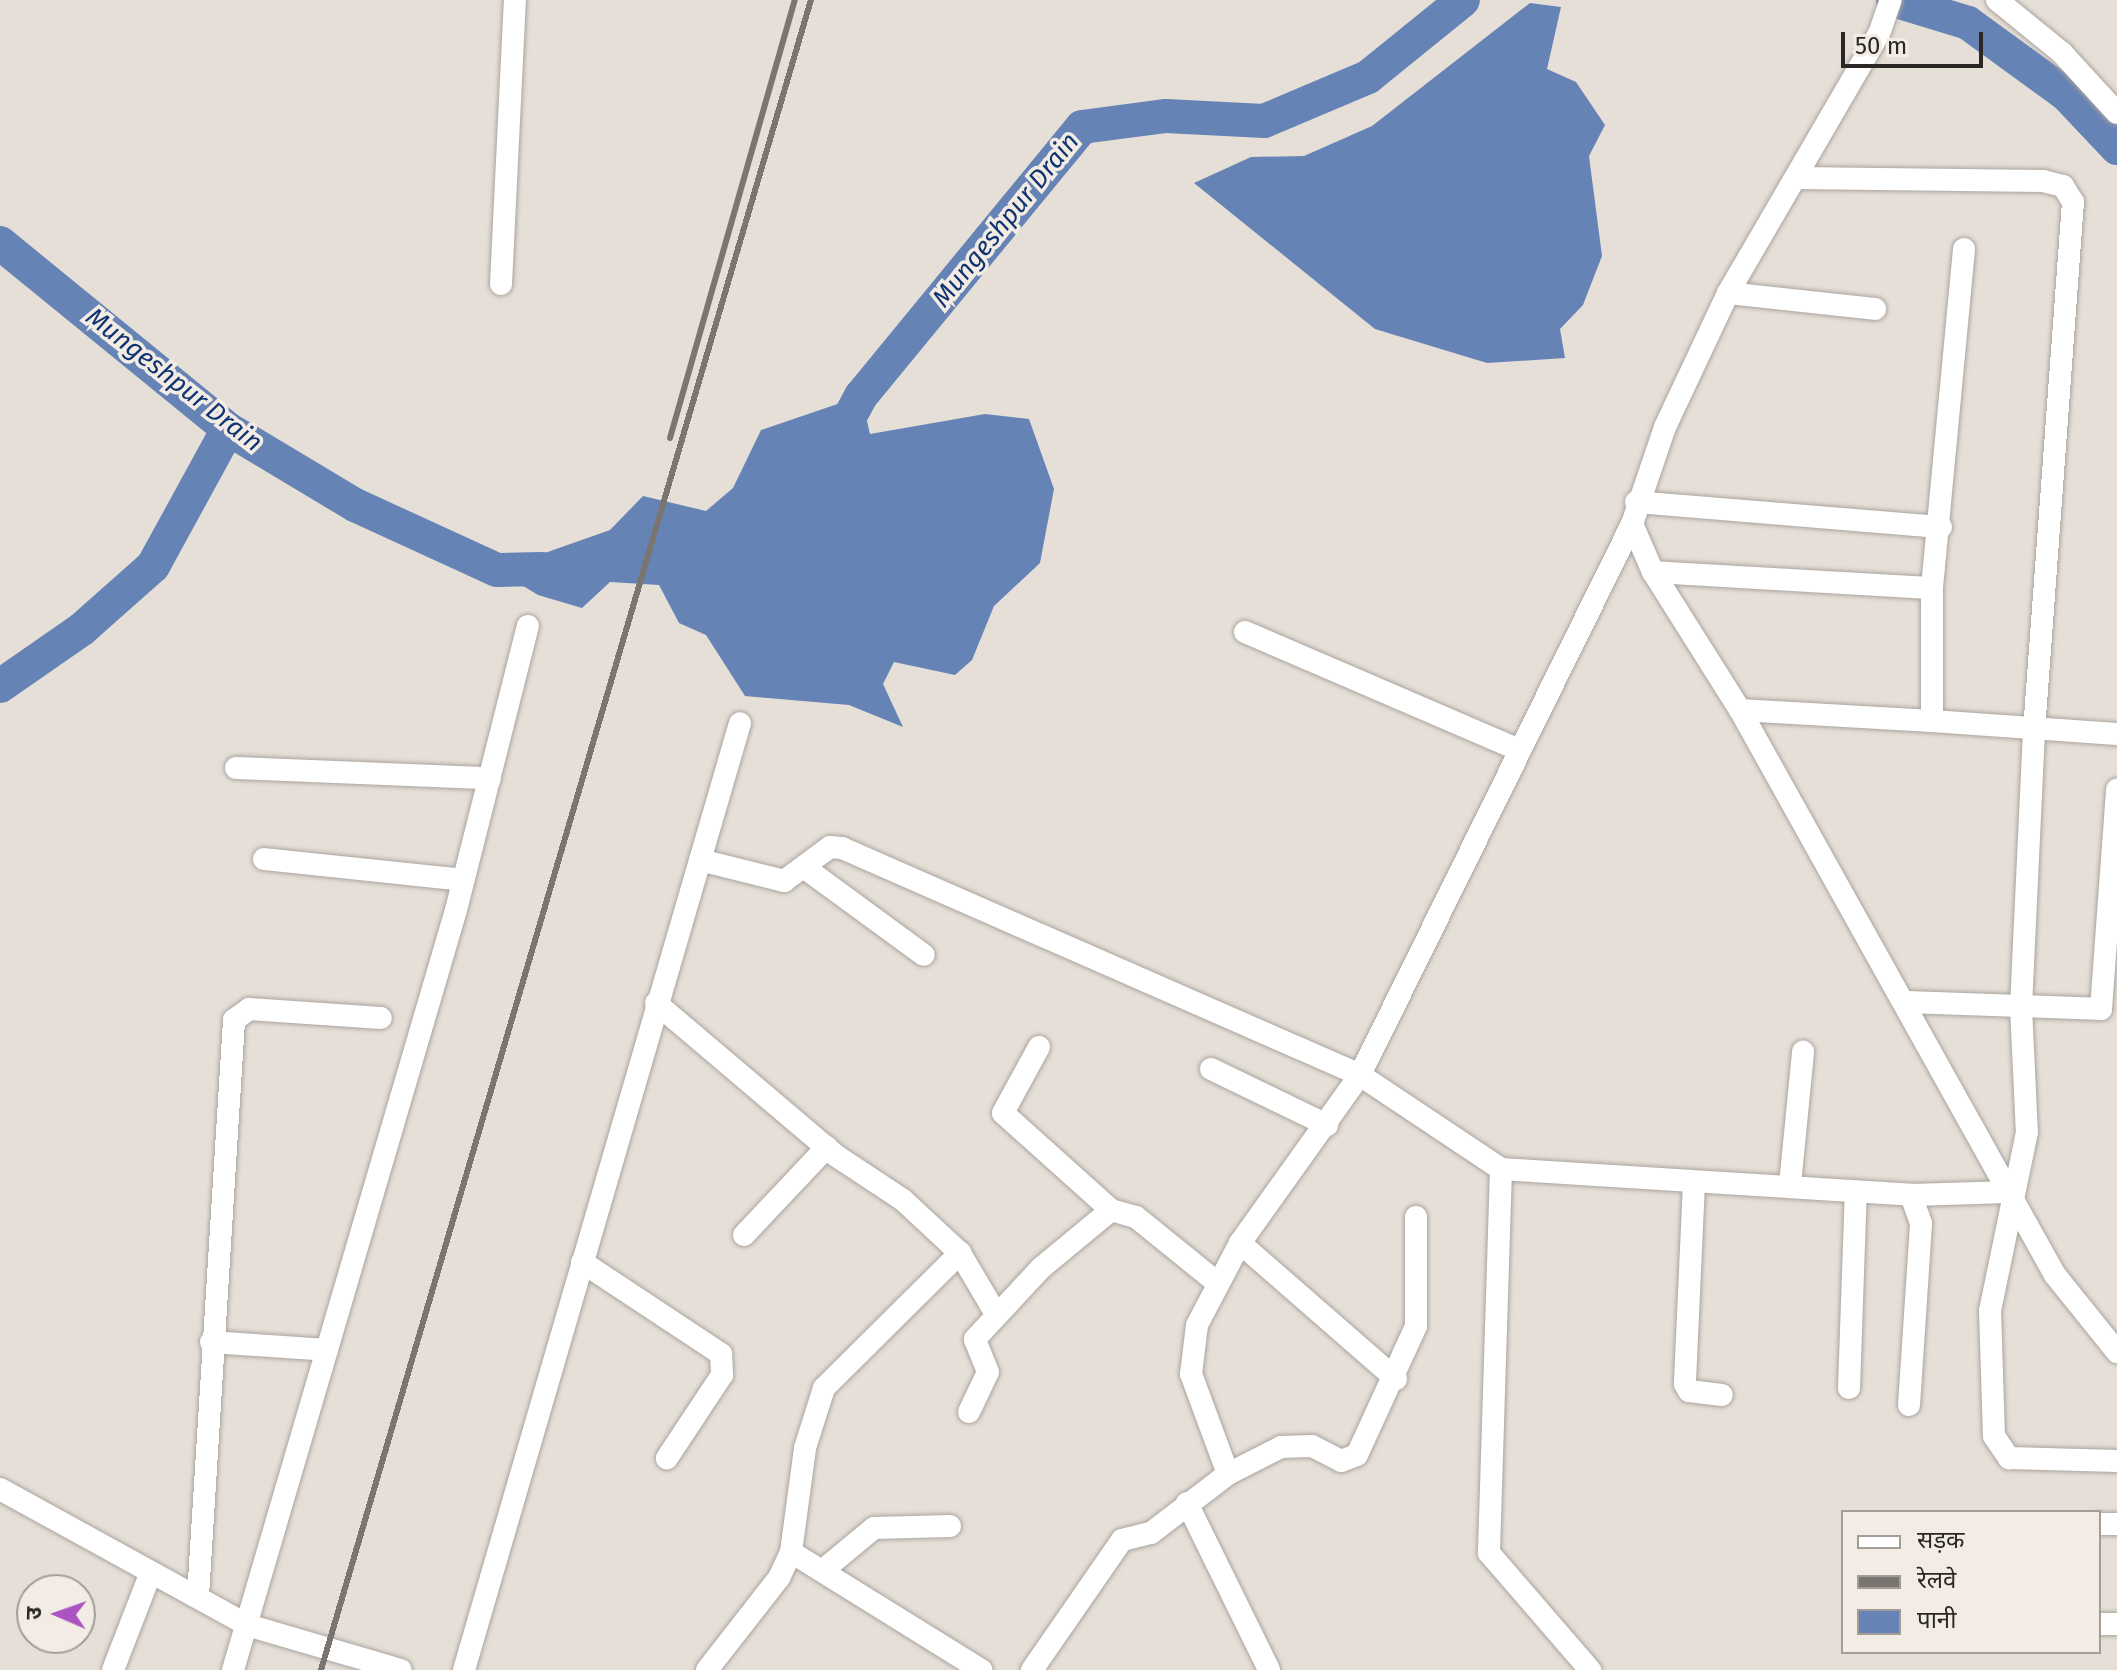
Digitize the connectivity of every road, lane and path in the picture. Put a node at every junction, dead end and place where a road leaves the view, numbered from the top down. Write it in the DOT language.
graph roads {
  1 [pos="515,0"];
  2 [pos="1891,0"];
  3 [pos="1997,0"];
  4 [pos="2117,113"];
  5 [pos="1796,178"];
  6 [pos="1964,249"];
  7 [pos="501,284"];
  8 [pos="1728,293"];
  9 [pos="1875,309"];
  10 [pos="1634,513"];
  11 [pos="1941,527"];
  12 [pos="1653,572"];
  13 [pos="1932,588"];
  14 [pos="528,626"];
  15 [pos="1245,632"];
  16 [pos="1740,710"];
  17 [pos="1932,721"];
  18 [pos="740,723"];
  19 [pos="2034,731"];
  20 [pos="2117,734"];
  21 [pos="1519,750"];
  22 [pos="236,768"];
  23 [pos="490,778"];
  24 [pos="2117,790"];
  25 [pos="264,859"];
  26 [pos="700,860"];
  27 [pos="805,868"];
  28 [pos="463,880"];
  29 [pos="924,955"];
  30 [pos="1904,1002"];
  31 [pos="656,1003"];
  32 [pos="2021,1007"];
  33 [pos="381,1018"];
  34 [pos="1039,1047"];
  35 [pos="1803,1052"];
  36 [pos="1211,1069"];
  37 [pos="1360,1075"];
  38 [pos="1327,1125"];
  39 [pos="827,1147"];
  40 [pos="1501,1169"];
  41 [pos="1694,1183"];
  42 [pos="1790,1185"];
  43 [pos="1856,1192"];
  44 [pos="1911,1195"];
  45 [pos="2012,1200"];
  46 [pos="1111,1210"];
  47 [pos="1416,1217"];
  48 [pos="744,1235"];
  49 [pos="1240,1243"];
  50 [pos="960,1253"];
  51 [pos="582,1262"];
  52 [pos="1215,1281"];
  53 [pos="996,1314"];
  54 [pos="211,1342"];
  55 [pos="327,1350"];
  56 [pos="2117,1352"];
  57 [pos="1396,1379"];
  58 [pos="1849,1388"];
  59 [pos="1722,1395"];
  60 [pos="1909,1405"];
  61 [pos="969,1412"];
  62 [pos="667,1458"];
  63 [pos="2117,1461"];
  64 [pos="1228,1474"];
  65 [pos="0,1489"];
  66 [pos="1187,1503"];
  67 [pos="950,1526"];
  68 [pos="791,1552"];
  69 [pos="822,1571"];
  70 [pos="149,1577"];
  71 [pos="198,1596"];
  72 [pos="247,1625"];
  73 [pos="1265,1661"];
  74 [pos="113,1670"];
  75 [pos="233,1670"];
  76 [pos="401,1670"];
  77 [pos="464,1670"];
  78 [pos="707,1670"];
  79 [pos="981,1670"];
  80 [pos="1032,1670"];
  81 [pos="1246,1670"];
  82 [pos="1590,1670"];
  1 -- 7 [label="street"];
  2 -- 5 [label="street"];
  3 -- 4 [label="street"];
  5 -- 8 [label="street"];
  5 -- 19 [label="street"];
  6 -- 11 [label="street"];
  8 -- 9 [label="street"];
  8 -- 10 [label="street"];
  10 -- 11 [label="street"];
  10 -- 12 [label="street"];
  10 -- 21 [label="street"];
  11 -- 13 [label="street"];
  12 -- 13 [label="street"];
  12 -- 16 [label="street"];
  13 -- 17 [label="street"];
  14 -- 23 [label="street"];
  15 -- 21 [label="street"];
  16 -- 17 [label="street"];
  16 -- 30 [label="street"];
  17 -- 19 [label="street"];
  18 -- 26 [label="street"];
  19 -- 20 [label="street"];
  19 -- 32 [label="street"];
  21 -- 37 [label="street"];
  22 -- 23 [label="street"];
  23 -- 28 [label="street"];
  24 -- 32 [label="street"];
  25 -- 28 [label="street"];
  26 -- 27 [label="street"];
  26 -- 31 [label="street"];
  27 -- 29 [label="street"];
  27 -- 37 [label="street"];
  28 -- 55 [label="street"];
  30 -- 32 [label="street"];
  30 -- 45 [label="street"];
  31 -- 39 [label="street"];
  31 -- 51 [label="street"];
  32 -- 45 [label="street"];
  33 -- 54 [label="street"];
  34 -- 46 [label="street"];
  35 -- 42 [label="street"];
  36 -- 38 [label="street"];
  37 -- 38 [label="street"];
  37 -- 40 [label="street"];
  38 -- 49 [label="street"];
  39 -- 48 [label="street"];
  39 -- 50 [label="street"];
  40 -- 41 [label="street"];
  40 -- 82 [label="street"];
  41 -- 42 [label="street"];
  41 -- 59 [label="street"];
  42 -- 43 [label="street"];
  43 -- 44 [label="street"];
  43 -- 58 [label="street"];
  44 -- 45 [label="street"];
  44 -- 60 [label="street"];
  45 -- 56 [label="street"];
  45 -- 63 [label="street"];
  46 -- 52 [label="street"];
  46 -- 53 [label="street"];
  47 -- 57 [label="street"];
  49 -- 52 [label="street"];
  49 -- 57 [label="street"];
  50 -- 53 [label="street"];
  50 -- 68 [label="street"];
  51 -- 62 [label="street"];
  51 -- 77 [label="street"];
  52 -- 64 [label="street"];
  53 -- 61 [label="street"];
  54 -- 55 [label="street"];
  54 -- 71 [label="street"];
  55 -- 72 [label="street"];
  57 -- 64 [label="street"];
  64 -- 66 [label="street"];
  65 -- 70 [label="street"];
  66 -- 73 [label="street"];
  66 -- 80 [label="street"];
  67 -- 69 [label="street"];
  68 -- 69 [label="street"];
  68 -- 78 [label="street"];
  69 -- 79 [label="street"];
  70 -- 71 [label="street"];
  70 -- 74 [label="street"];
  71 -- 72 [label="street"];
  72 -- 75 [label="street"];
  72 -- 76 [label="street"];
  73 -- 81 [label="street"];
}
